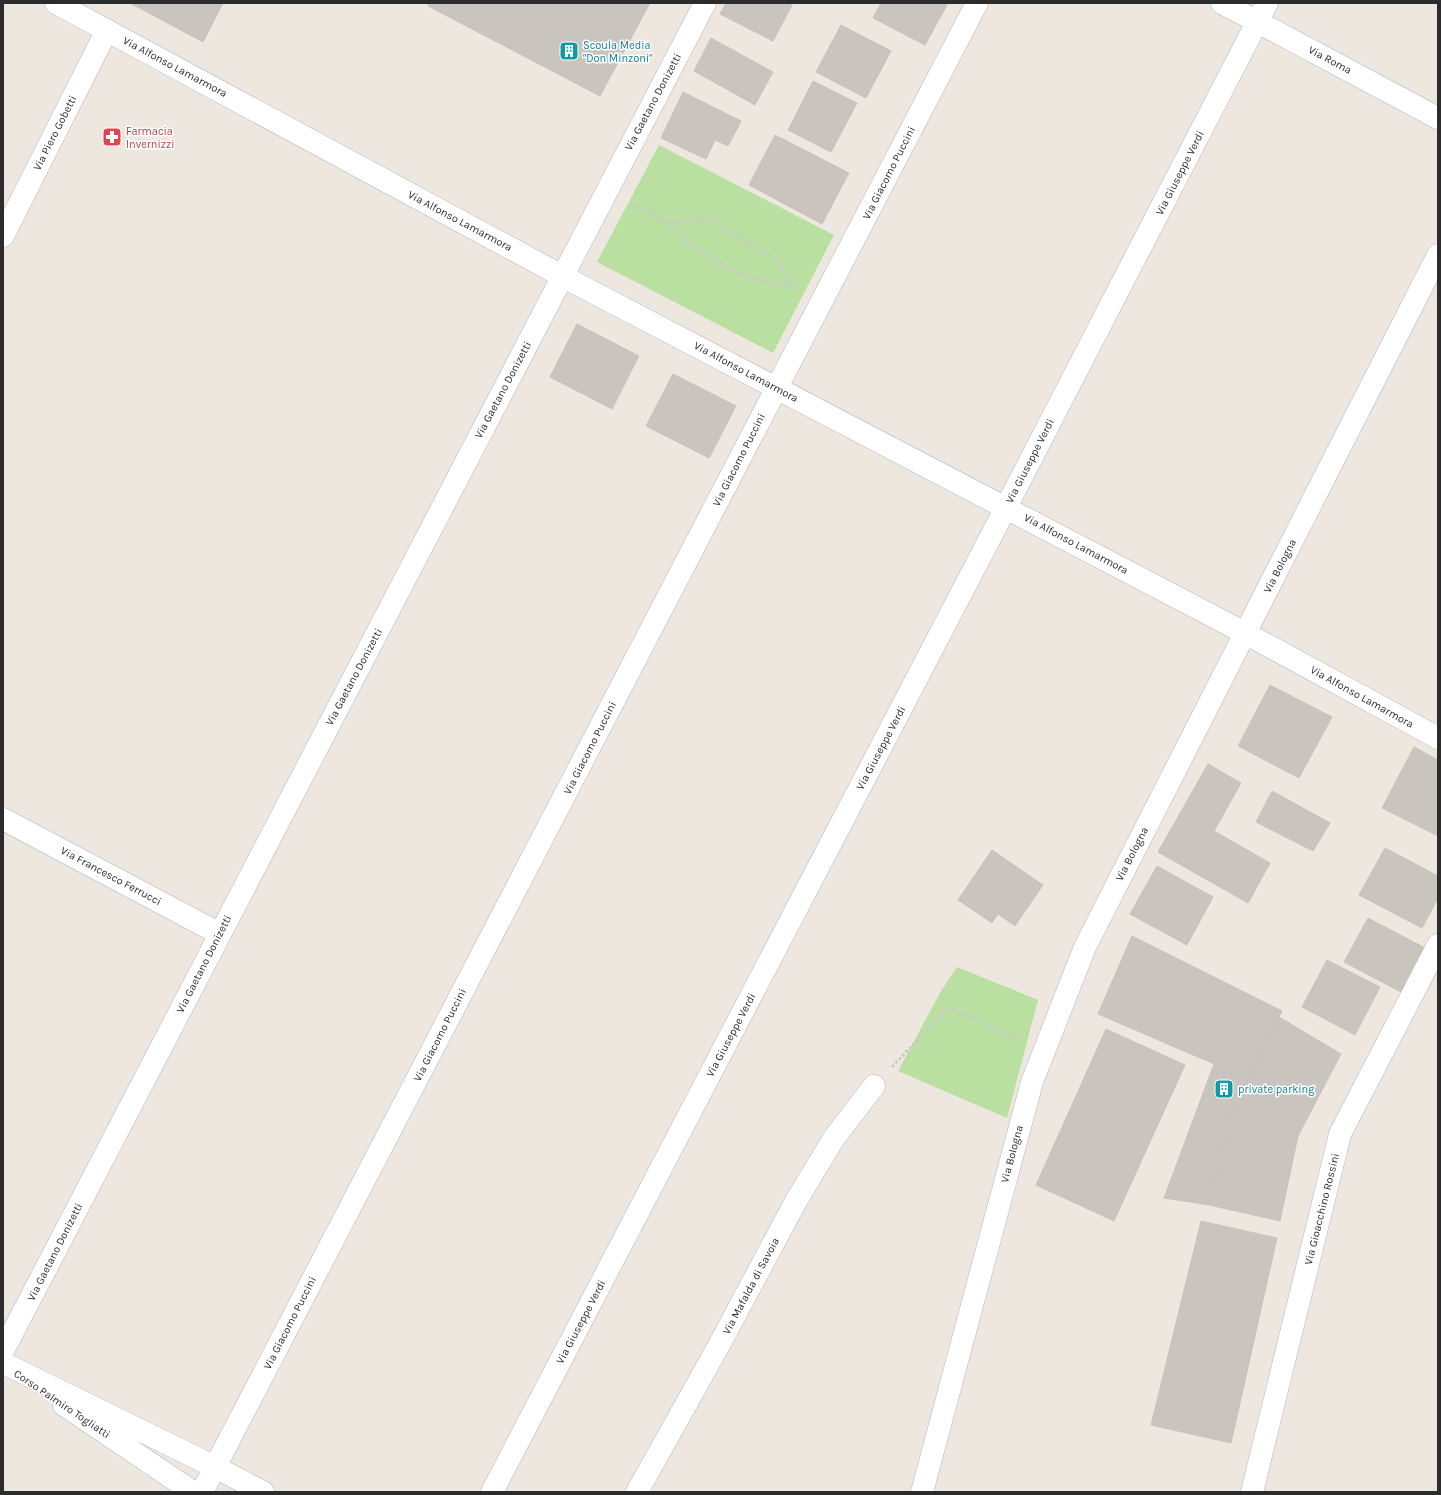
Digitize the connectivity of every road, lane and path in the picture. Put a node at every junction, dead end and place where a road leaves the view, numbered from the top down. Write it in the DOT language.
graph roads {
  1 [pos="56,3"];
  2 [pos="705,3"];
  3 [pos="977,3"];
  4 [pos="1222,3"];
  5 [pos="1263,12"];
  6 [pos="107,30"];
  7 [pos="1438,118"];
  8 [pos="606,191"];
  9 [pos="667,222"];
  10 [pos="3,236"];
  11 [pos="1438,254"];
  12 [pos="562,276"];
  13 [pos="797,290"];
  14 [pos="822,302"];
  15 [pos="776,388"];
  16 [pos="1006,507"];
  17 [pos="1245,633"];
  18 [pos="1438,738"];
  19 [pos="3,819"];
  20 [pos="220,934"];
  21 [pos="1438,944"];
  22 [pos="1044,1050"];
  23 [pos="874,1086"];
  24 [pos="3,1351"];
  25 [pos="3,1363"];
  26 [pos="127,1435"];
  27 [pos="215,1467"];
  28 [pos="193,1492"];
  29 [pos="202,1492"];
  30 [pos="262,1492"];
  31 [pos="492,1492"];
  32 [pos="637,1492"];
  33 [pos="922,1492"];
  34 [pos="1252,1492"];
  1 -- 6 [label="street, Via Alfonso Lamarmora"];
  2 -- 8 [label="street, Via Gaetano Donizetti"];
  3 -- 14 [label="street, Via Giacomo Puccini"];
  4 -- 5 [label="street, Via Roma"];
  5 -- 7 [label="street, Via Roma"];
  5 -- 16 [label="street, Via Giuseppe Verdi"];
  6 -- 10 [label="street, Via Piero Gobetti"];
  6 -- 12 [label="street, Via Alfonso Lamarmora"];
  8 -- 9 [label="path"];
  8 -- 12 [label="street, Via Gaetano Donizetti"];
  9 -- 13 [label="path"];
  9 -- 13 [label="path"];
  11 -- 17 [label="street, Via Bologna"];
  12 -- 15 [label="street, Via Alfonso Lamarmora"];
  12 -- 20 [label="street, Via Gaetano Donizetti"];
  13 -- 14 [label="path"];
  14 -- 15 [label="street, Via Giacomo Puccini"];
  15 -- 16 [label="street, Via Alfonso Lamarmora"];
  15 -- 27 [label="street, Via Giacomo Puccini"];
  16 -- 17 [label="street, Via Alfonso Lamarmora"];
  16 -- 31 [label="street, Via Giuseppe Verdi"];
  17 -- 18 [label="street, Via Alfonso Lamarmora"];
  17 -- 22 [label="street, Via Bologna"];
  19 -- 20 [label="street, Via Francesco Ferrucci"];
  20 -- 24 [label="street, Via Gaetano Donizetti"];
  21 -- 34 [label="street, Via Gioacchino Rossini"];
  22 -- 23 [label="path"];
  22 -- 33 [label="street, Via Bologna"];
  23 -- 32 [label="street, Via Mafalda di Savoia"];
  25 -- 26 [label="street, Corso Palmiro Togliatti"];
  26 -- 27 [label="street, Corso Palmiro Togliatti"];
  26 -- 28 [label="street, Corso Palmiro Togliatti"];
  27 -- 29 [label="street, Via Giacomo Puccini"];
  27 -- 30 [label="street, Corso Palmiro Togliatti"];
}
